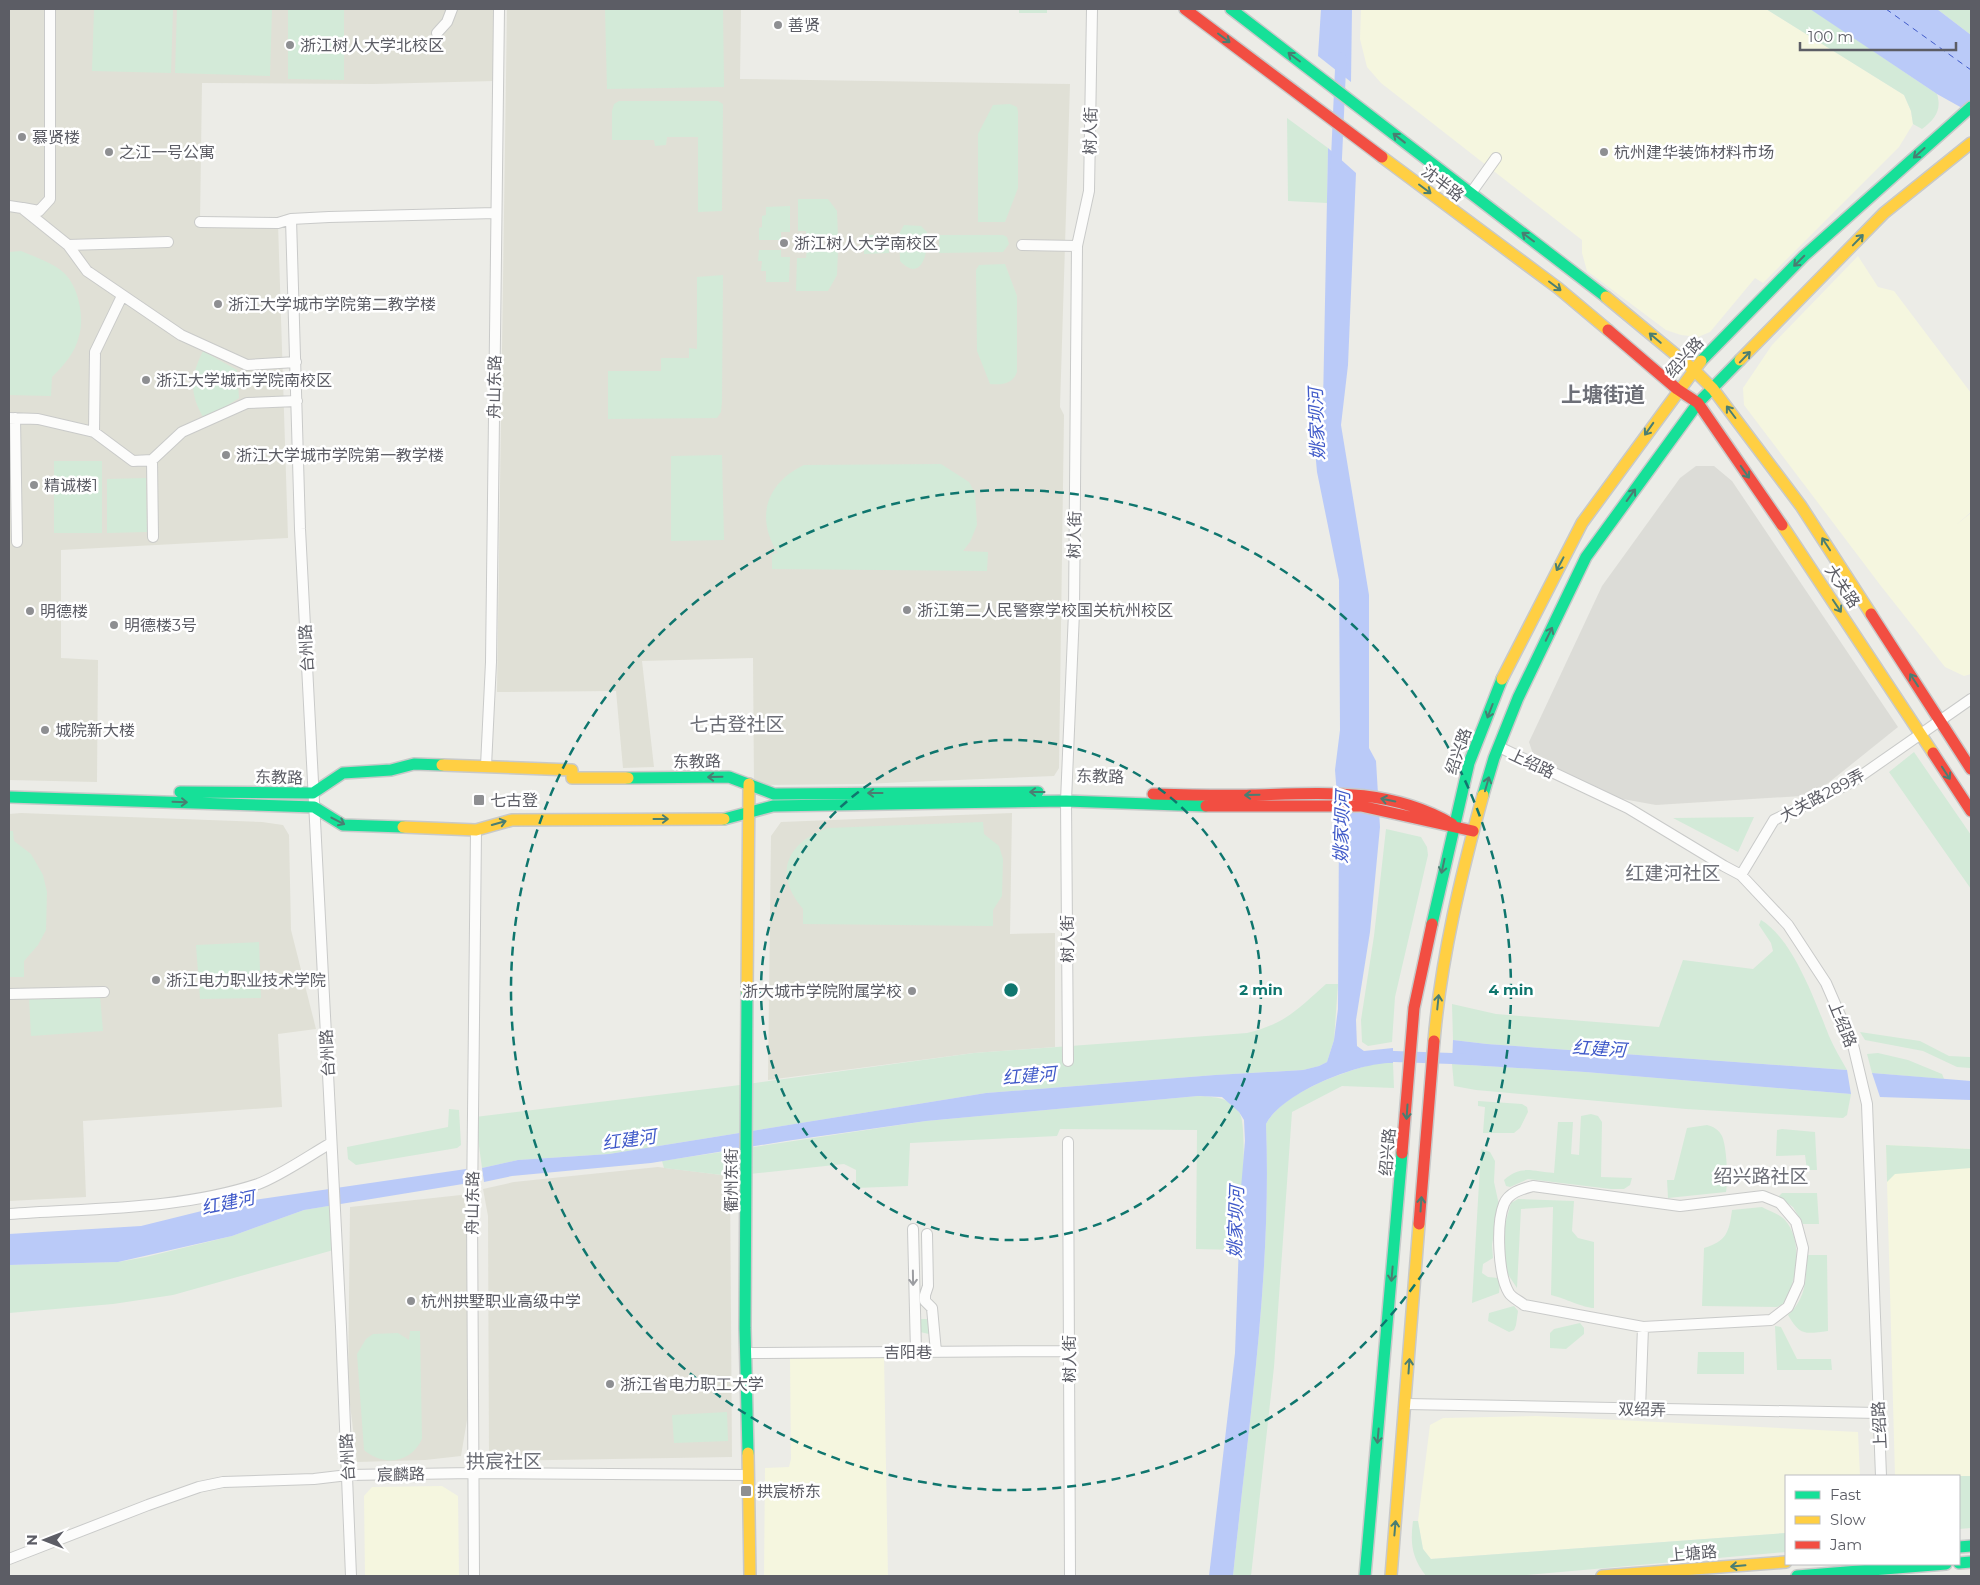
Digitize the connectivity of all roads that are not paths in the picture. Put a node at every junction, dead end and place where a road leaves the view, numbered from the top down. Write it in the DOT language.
graph roads {
  1 [pos="50,9"];
  2 [pos="452,9"];
  3 [pos="499,9"];
  4 [pos="1092,9"];
  5 [pos="1185,9"];
  6 [pos="1231,9"];
  7 [pos="437,33"];
  8 [pos="1971,107"];
  9 [pos="1971,143"];
  10 [pos="1496,158"];
  11 [pos="1471,193"];
  12 [pos="9,206"];
  13 [pos="22,208"];
  14 [pos="496,213"];
  15 [pos="292,219"];
  16 [pos="200,222"];
  17 [pos="168,242"];
  18 [pos="68,244"];
  19 [pos="1022,245"];
  20 [pos="1077,246"];
  21 [pos="122,296"];
  22 [pos="296,362"];
  23 [pos="1693,369"];
  24 [pos="1677,389"];
  25 [pos="1713,389"];
  26 [pos="297,401"];
  27 [pos="1698,403"];
  28 [pos="12,418"];
  29 [pos="94,432"];
  30 [pos="152,460"];
  31 [pos="153,537"];
  32 [pos="17,542"];
  33 [pos="1971,699"];
  34 [pos="1940,721"];
  35 [pos="1922,734"];
  36 [pos="1499,747"];
  37 [pos="486,766"];
  38 [pos="1971,769"];
  39 [pos="748,784"];
  40 [pos="9,790"];
  41 [pos="313,793"];
  42 [pos="1066,796"];
  43 [pos="9,797"];
  44 [pos="314,807"];
  45 [pos="1971,811"];
  46 [pos="748,812"];
  47 [pos="1453,824"];
  48 [pos="476,830"];
  49 [pos="1473,831"];
  50 [pos="1742,875"];
  51 [pos="104,992"];
  52 [pos="9,994"];
  53 [pos="1068,1062"];
  54 [pos="1068,1142"];
  55 [pos="331,1143"];
  56 [pos="9,1214"];
  57 [pos="913,1229"];
  58 [pos="927,1234"];
  59 [pos="1643,1326"];
  60 [pos="916,1352"];
  61 [pos="936,1352"];
  62 [pos="1069,1352"];
  63 [pos="746,1353"];
  64 [pos="1406,1404"];
  65 [pos="1640,1409"];
  66 [pos="1878,1413"];
  67 [pos="473,1473"];
  68 [pos="348,1474"];
  69 [pos="748,1475"];
  70 [pos="1881,1475"];
  71 [pos="9,1559"];
  72 [pos="1785,1562"];
  73 [pos="1934,1565"];
  74 [pos="351,1576"];
  75 [pos="474,1576"];
  76 [pos="750,1576"];
  77 [pos="1070,1576"];
  78 [pos="1365,1576"];
  79 [pos="1391,1576"];
  80 [pos="1602,1576"];
  81 [pos="1797,1576"];
  1 -- 13 [label="street"];
  2 -- 7 [label="street"];
  3 -- 14 [label="street, 舟山东路"];
  4 -- 20 [label="street, 树人街"];
  5 -- 24 [label="main road, 沈半路, one-way"];
  11 -- 6 [label="main road, 沈半路, one-way"];
  8 -- 23 [label="main road, 绍兴路, one-way"];
  25 -- 9 [label="main road, one-way"];
  10 -- 11 [label="street"];
  23 -- 11 [label="main road, 沈半路, one-way"];
  12 -- 13 [label="street"];
  13 -- 18 [label="street"];
  14 -- 15 [label="street"];
  14 -- 37 [label="street, 舟山东路"];
  15 -- 16 [label="street"];
  15 -- 22 [label="street, 台州路"];
  17 -- 18 [label="street"];
  18 -- 21 [label="street"];
  19 -- 20 [label="street"];
  20 -- 42 [label="street, 树人街"];
  21 -- 22 [label="street"];
  21 -- 29 [label="street"];
  22 -- 26 [label="street, 台州路"];
  23 -- 24 [label="main road, 绍兴路"];
  23 -- 25 [label="main road, 大关路"];
  24 -- 27 [label="main road, 大关路"];
  24 -- 47 [label="main road, 绍兴路, one-way"];
  25 -- 27 [label="main road"];
  34 -- 25 [label="main road, 大关路, one-way"];
  26 -- 30 [label="street"];
  26 -- 41 [label="street, 台州路"];
  27 -- 35 [label="main road, 大关路, one-way"];
  36 -- 27 [label="main road, one-way"];
  28 -- 29 [label="street"];
  28 -- 32 [label="street"];
  29 -- 30 [label="street"];
  30 -- 31 [label="street"];
  33 -- 34 [label="street, 大关路289弄"];
  34 -- 35 [label="street, 大关路289弄"];
  34 -- 38 [label="main road, 大关路"];
  35 -- 45 [label="main road, 大关路, one-way"];
  35 -- 50 [label="street, 大关路289弄"];
  49 -- 36 [label="main road, one-way"];
  36 -- 50 [label="street, 上绍路"];
  39 -- 37 [label="main road, 东教路, one-way"];
  37 -- 41 [label="main road, 东教路"];
  42 -- 39 [label="main road, 东教路, one-way"];
  39 -- 46 [label="main road, 衢州东街"];
  40 -- 41 [label="main road, 东教路"];
  41 -- 44 [label="street, 台州路"];
  42 -- 46 [label="main road, 东教路"];
  42 -- 47 [label="main road, 东教路"];
  42 -- 53 [label="street, 树人街"];
  43 -- 44 [label="main road, 东教路, one-way"];
  44 -- 48 [label="main road, 东教路, one-way"];
  44 -- 55 [label="street, 台州路"];
  48 -- 46 [label="main road, 东教路, one-way"];
  46 -- 63 [label="main road, 衢州东街"];
  47 -- 49 [label="main road, 东教路"];
  47 -- 78 [label="main road, 绍兴路, one-way"];
  48 -- 67 [label="street, 舟山东路"];
  64 -- 49 [label="main road, one-way"];
  50 -- 66 [label="street, 上绍路"];
  51 -- 52 [label="street"];
  54 -- 62 [label="street, 树人街"];
  55 -- 56 [label="street"];
  55 -- 68 [label="street, 台州路"];
  57 -- 60 [label="street, one-way"];
  58 -- 61 [label="street"];
  59 -- 59 [label="street"];
  59 -- 65 [label="street"];
  60 -- 61 [label="street, 吉阳巷"];
  60 -- 63 [label="street, 吉阳巷"];
  61 -- 62 [label="street, 吉阳巷"];
  62 -- 77 [label="street, 树人街"];
  63 -- 69 [label="main road, 衢州东街"];
  64 -- 65 [label="street, 双绍弄"];
  79 -- 64 [label="main road, one-way"];
  65 -- 66 [label="street, 双绍弄"];
  66 -- 70 [label="street, 上绍路"];
  67 -- 68 [label="street, 宸麟路"];
  67 -- 69 [label="street, 宸麟路"];
  67 -- 75 [label="street, 舟山东路"];
  68 -- 71 [label="street, 宸麟路"];
  68 -- 74 [label="street, 台州路"];
  69 -- 76 [label="main road, 衢州东街"];
  72 -- 80 [label="main road, 上塘路, one-way"];
  73 -- 81 [label="main road"];
}
